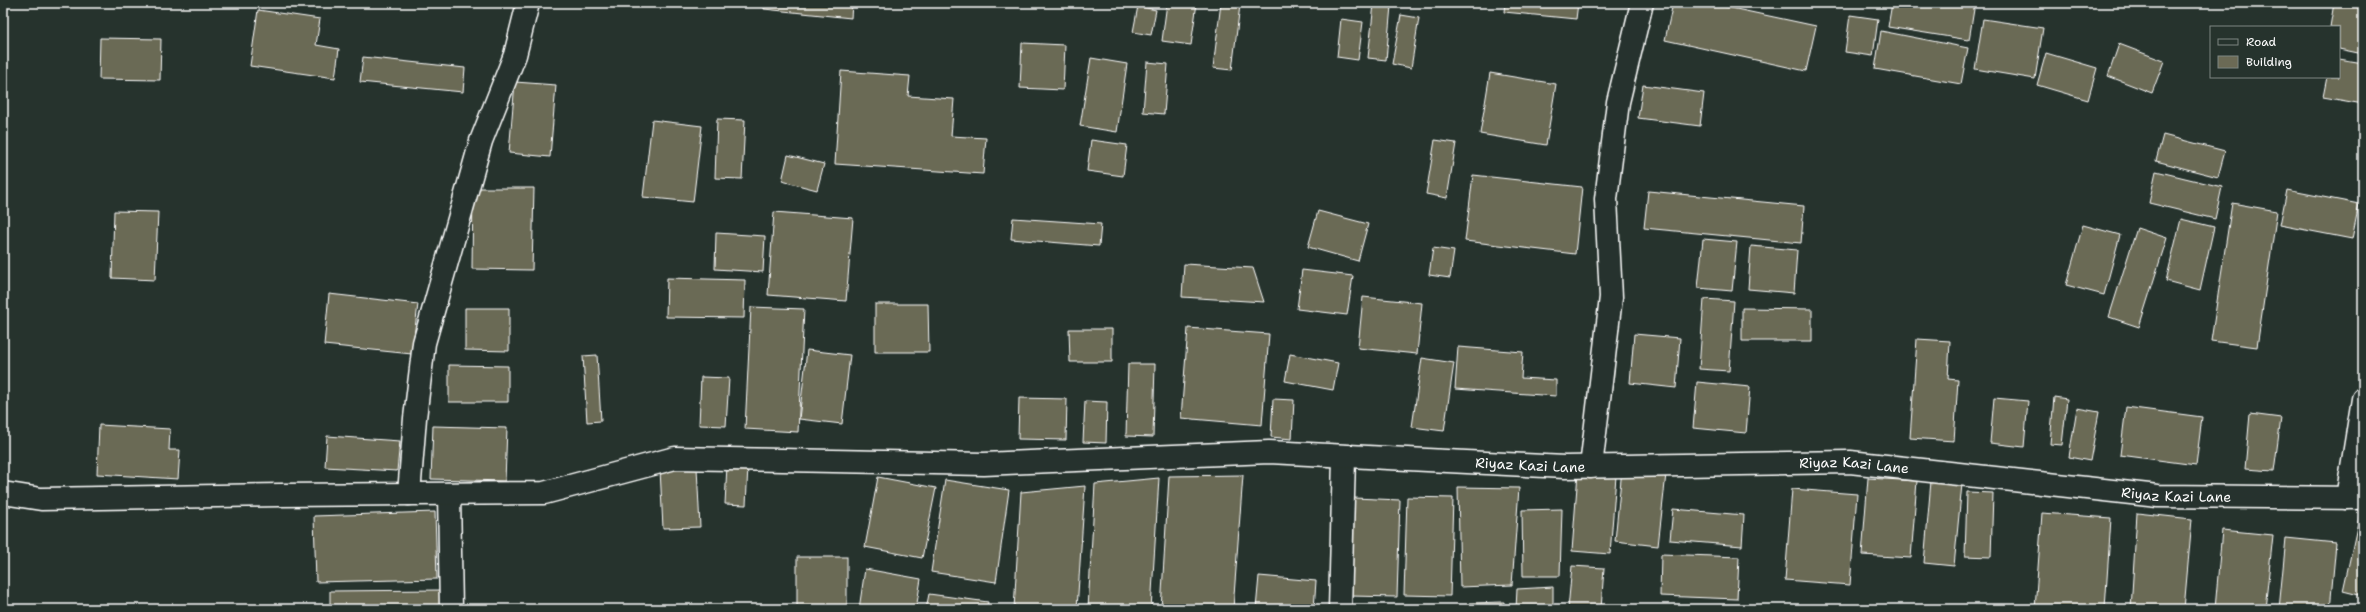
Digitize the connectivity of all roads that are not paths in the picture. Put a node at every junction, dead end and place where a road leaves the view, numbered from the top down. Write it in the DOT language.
graph roads {
  1 [pos="528,3"];
  2 [pos="1642,3"];
  3 [pos="2363,399"];
  4 [pos="1344,458"];
  5 [pos="1591,467"];
  6 [pos="3,493"];
  7 [pos="409,494"];
  8 [pos="449,494"];
  9 [pos="2355,498"];
  10 [pos="451,609"];
  11 [pos="1340,609"];
  1 -- 7 [label="street"];
  2 -- 5 [label="street"];
  3 -- 9 [label="street"];
  4 -- 5 [label="street, Riyaz Kazi Lane"];
  4 -- 8 [label="street, Riyaz Kazi Lane"];
  4 -- 11 [label="street"];
  5 -- 9 [label="street, Riyaz Kazi Lane"];
  6 -- 7 [label="street, Riyaz Kazi Lane"];
  7 -- 8 [label="street, Riyaz Kazi Lane"];
  8 -- 10 [label="street"];
}
